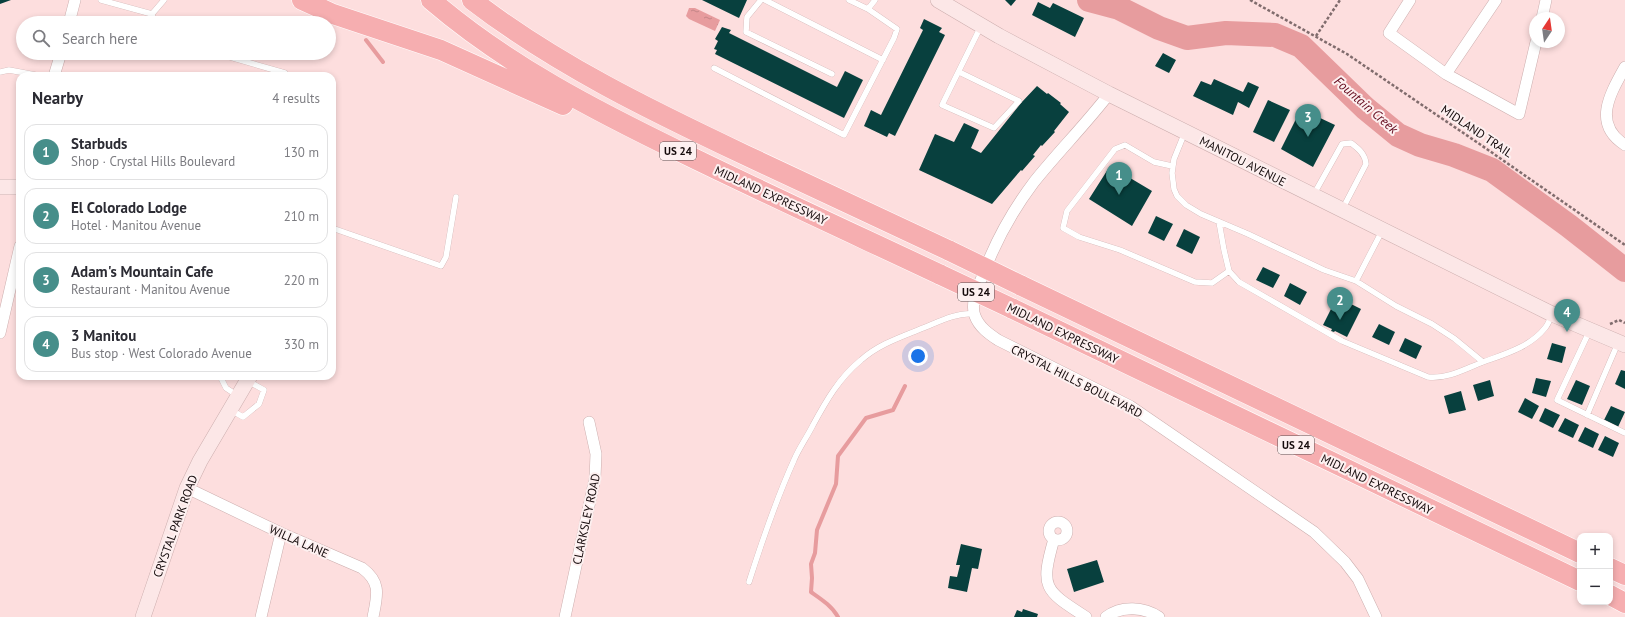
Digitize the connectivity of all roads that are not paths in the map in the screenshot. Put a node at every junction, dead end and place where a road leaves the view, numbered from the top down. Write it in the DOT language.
graph roads {
  1 [pos="76,0"];
  2 [pos="101,0"];
  3 [pos="164,0"];
  4 [pos="302,0"];
  5 [pos="431,0"];
  6 [pos="472,0"];
  7 [pos="761,0"];
  8 [pos="764,0"];
  9 [pos="849,0"];
  10 [pos="875,0"];
  11 [pos="938,0"];
  12 [pos="1410,0"];
  13 [pos="1496,0"];
  14 [pos="1546,0"];
  15 [pos="868,9"];
  16 [pos="1543,12"];
  17 [pos="152,14"];
  18 [pos="71,16"];
  19 [pos="981,26"];
  20 [pos="1535,48"];
  21 [pos="59,60"];
  22 [pos="240,60"];
  23 [pos="883,60"];
  24 [pos="1625,67"];
  25 [pos="714,68"];
  26 [pos="0,72"];
  27 [pos="20,72"];
  28 [pos="55,72"];
  29 [pos="282,72"];
  30 [pos="959,72"];
  31 [pos="832,74"];
  32 [pos="1446,74"];
  33 [pos="1109,94"];
  34 [pos="1185,132"];
  35 [pos="1625,145"];
  36 [pos="1172,166"];
  37 [pos="742,182"];
  38 [pos="0,187"];
  39 [pos="16,187"];
  40 [pos="1313,196"];
  41 [pos="456,197"];
  42 [pos="1342,210"];
  43 [pos="1219,222"];
  44 [pos="336,229"];
  45 [pos="1383,231"];
  46 [pos="16,263"];
  47 [pos="1229,271"];
  48 [pos="1356,281"];
  49 [pos="974,314"];
  50 [pos="1552,314"];
  51 [pos="1589,331"];
  52 [pos="0,333"];
  53 [pos="1622,344"];
  54 [pos="1483,362"];
  55 [pos="222,380"];
  56 [pos="248,380"];
  57 [pos="250,380"];
  58 [pos="238,396"];
  59 [pos="231,409"];
  60 [pos="1588,415"];
  61 [pos="589,422"];
  62 [pos="1625,433"];
  63 [pos="187,488"];
  64 [pos="281,533"];
  65 [pos="1054,539"];
  66 [pos="1577,552"];
  67 [pos="1612,569"];
  68 [pos="1625,575"];
  69 [pos="1577,580"];
  70 [pos="749,582"];
  71 [pos="1613,597"];
  72 [pos="1625,603"];
  73 [pos="143,617"];
  74 [pos="262,617"];
  75 [pos="373,617"];
  76 [pos="565,617"];
  77 [pos="1086,617"];
  78 [pos="1106,617"];
  79 [pos="1159,617"];
  80 [pos="1376,617"];
  1 -- 18 [label="street"];
  2 -- 17 [label="lane"];
  3 -- 17 [label="lane"];
  4 -- 37 [label="highway"];
  5 -- 37 [label="highway, MIDLAND EXPRESSWAY / US 24"];
  6 -- 66 [label="highway, MIDLAND EXPRESSWAY / US 24, bridge"];
  7 -- 31 [label="lane"];
  8 -- 23 [label="lane"];
  9 -- 15 [label="lane"];
  10 -- 15 [label="lane"];
  11 -- 19 [label="main road, MANITOU AVENUE"];
  12 -- 32 [label="street"];
  13 -- 32 [label="street"];
  14 -- 16 [label="street"];
  15 -- 23 [label="lane"];
  19 -- 30 [label="lane"];
  19 -- 33 [label="main road, MANITOU AVENUE"];
  20 -- 32 [label="street"];
  21 -- 28 [label="street"];
  22 -- 29 [label="lane"];
  23 -- 25 [label="lane"];
  24 -- 35 [label="street"];
  26 -- 27 [label="lane"];
  30 -- 30 [label="lane"];
  33 -- 34 [label="main road, MANITOU AVENUE"];
  33 -- 49 [label="street"];
  34 -- 36 [label="lane"];
  34 -- 40 [label="main road, MANITOU AVENUE"];
  36 -- 43 [label="lane"];
  36 -- 47 [label="lane"];
  37 -- 69 [label="highway, MIDLAND EXPRESSWAY / US 24, bridge"];
  38 -- 39 [label="main road"];
  40 -- 42 [label="main road, MANITOU AVENUE"];
  40 -- 42 [label="lane"];
  41 -- 44 [label="lane"];
  42 -- 45 [label="main road, MANITOU AVENUE"];
  43 -- 47 [label="lane"];
  43 -- 48 [label="lane"];
  45 -- 48 [label="lane"];
  45 -- 50 [label="main road, MANITOU AVENUE"];
  46 -- 52 [label="street"];
  47 -- 54 [label="lane"];
  48 -- 54 [label="lane"];
  49 -- 70 [label="lane"];
  49 -- 80 [label="street, CRYSTAL HILLS BOULEVARD"];
  50 -- 51 [label="main road, MANITOU AVENUE"];
  50 -- 54 [label="lane"];
  51 -- 53 [label="main road, MANITOU AVENUE"];
  51 -- 60 [label="lane"];
  53 -- 60 [label="lane"];
  55 -- 58 [label="lane"];
  56 -- 58 [label="main road, CRYSTAL PARK ROAD"];
  57 -- 59 [label="lane"];
  58 -- 59 [label="main road, CRYSTAL PARK ROAD"];
  59 -- 63 [label="main road, CRYSTAL PARK ROAD"];
  60 -- 62 [label="lane"];
  61 -- 76 [label="street, CLARKSLEY ROAD"];
  63 -- 64 [label="street, WILLA LANE"];
  63 -- 73 [label="main road, CRYSTAL PARK ROAD"];
  64 -- 74 [label="street"];
  64 -- 75 [label="street, WILLA LANE"];
  65 -- 77 [label="street"];
  67 -- 68 [label="highway"];
  71 -- 72 [label="highway"];
  78 -- 79 [label="street"];
}
